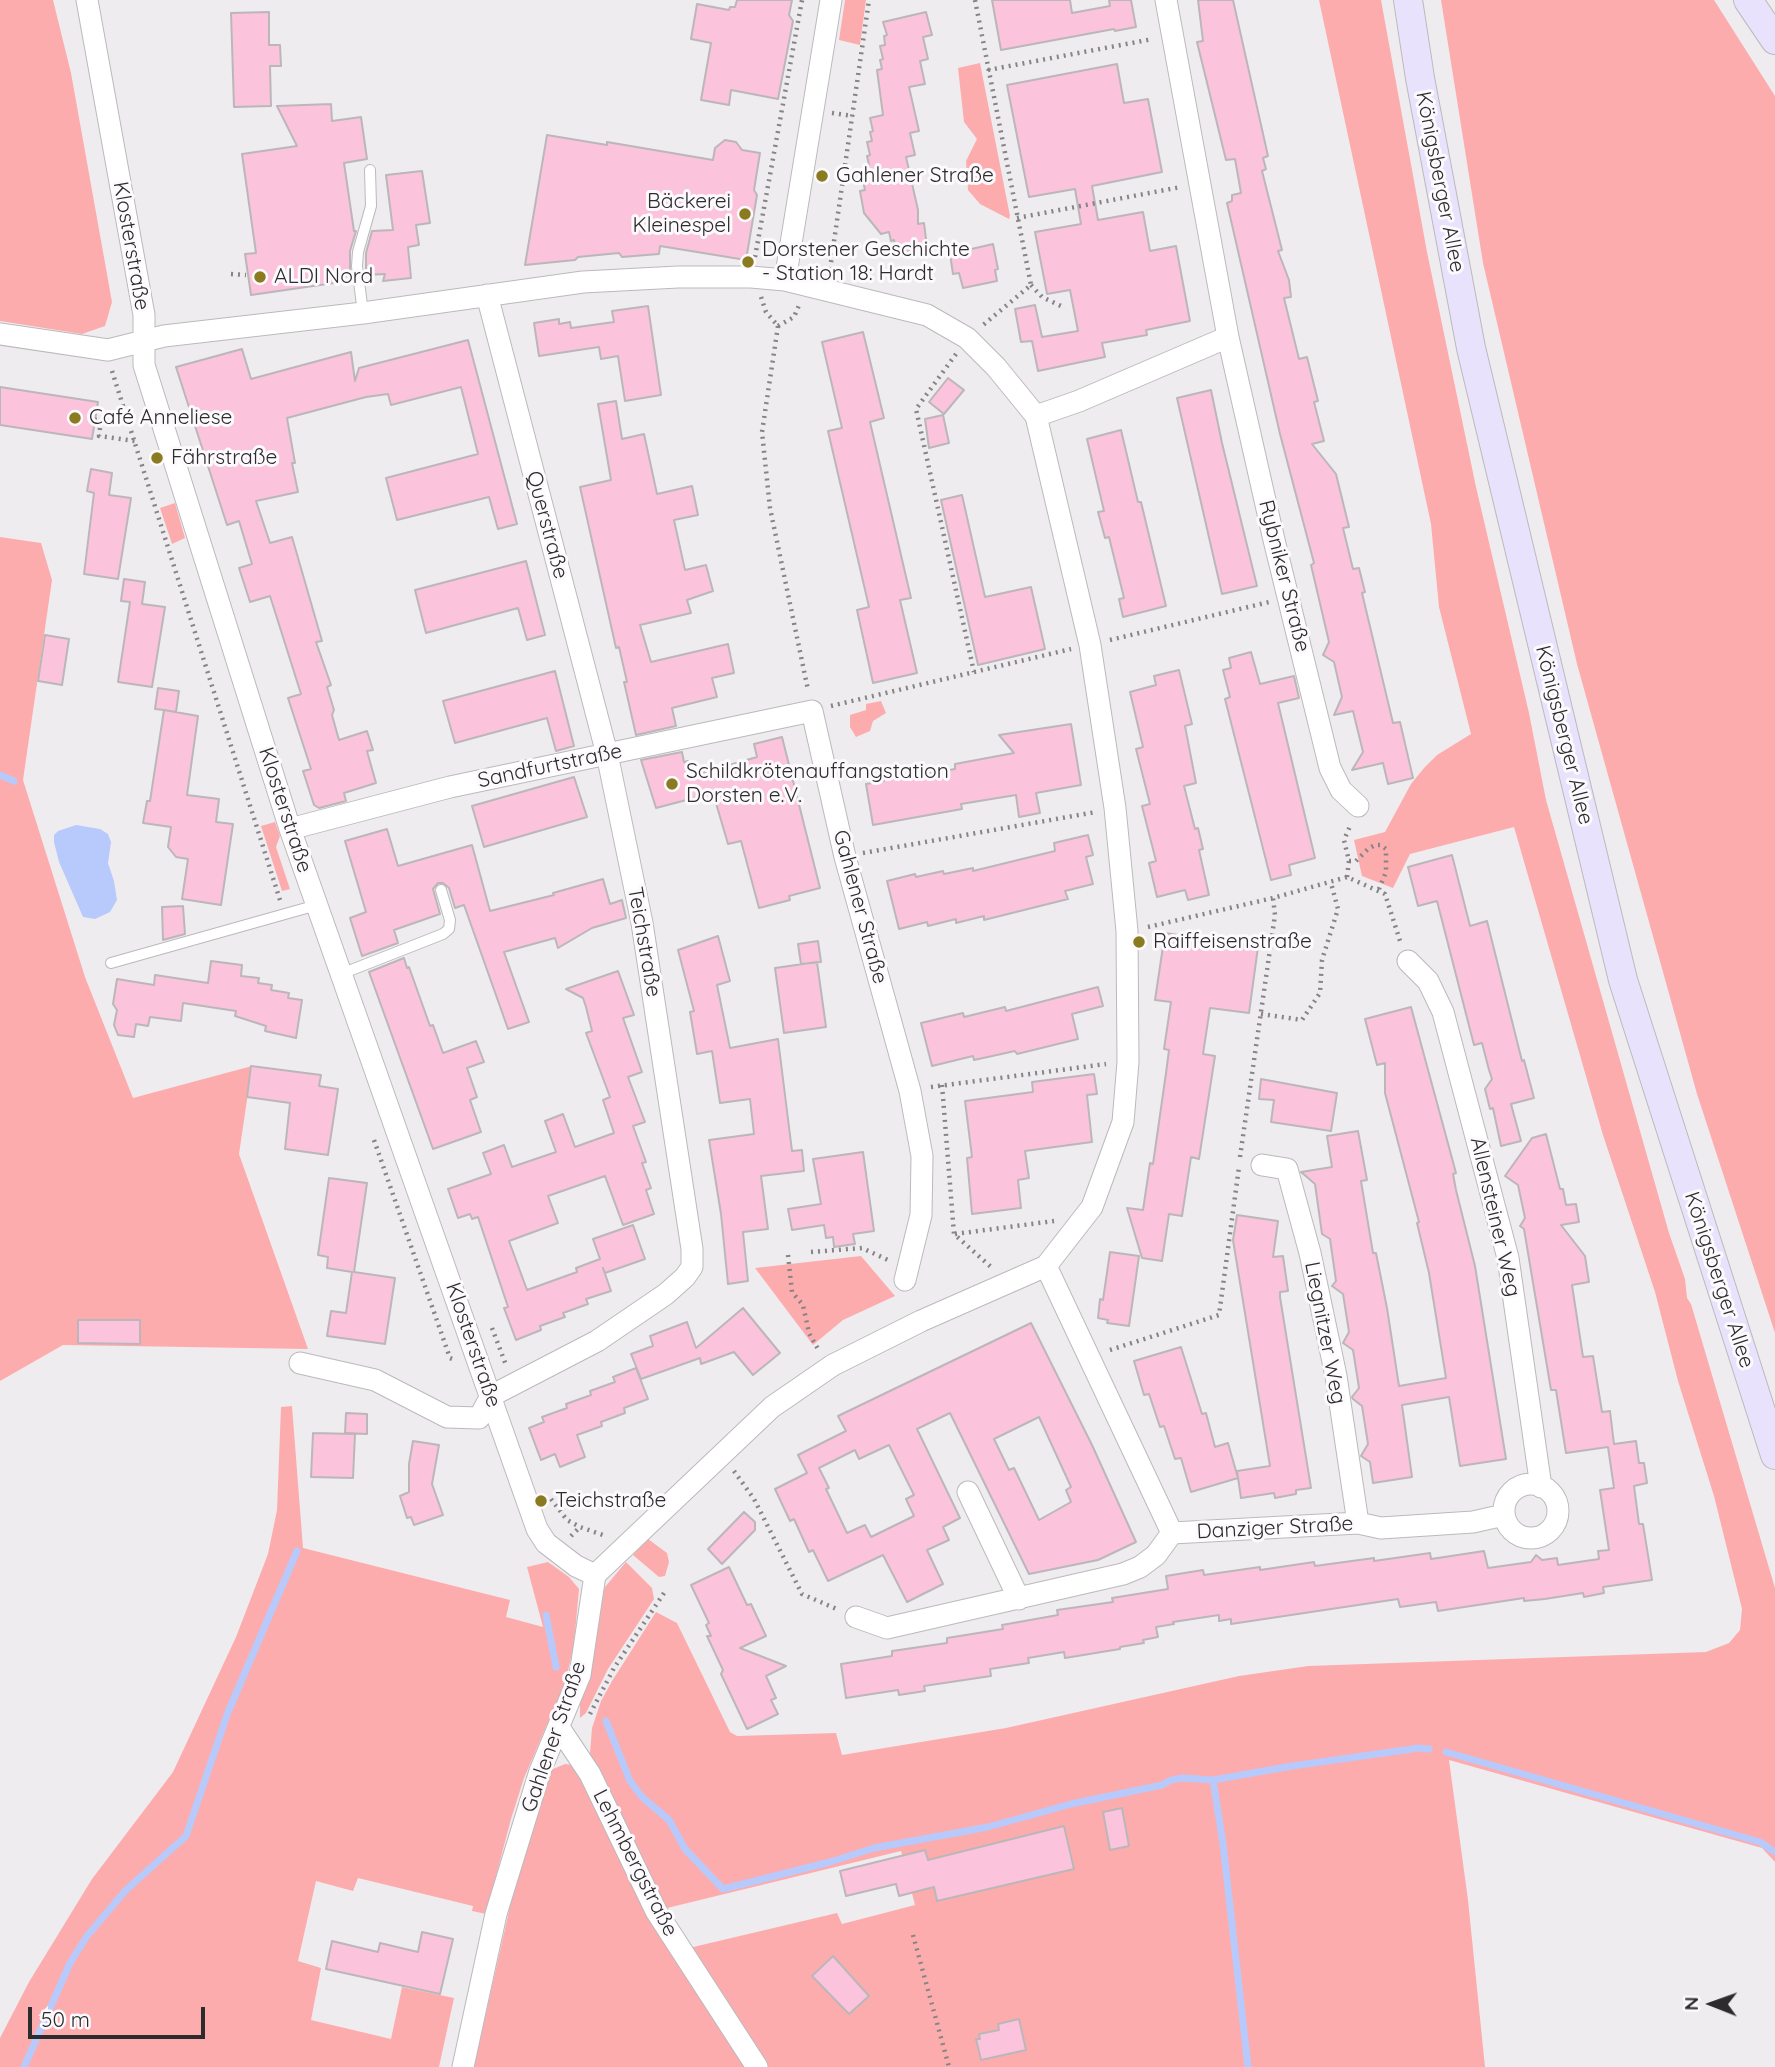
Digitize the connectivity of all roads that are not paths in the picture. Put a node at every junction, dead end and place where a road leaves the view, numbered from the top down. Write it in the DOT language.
graph roads {
  1 [pos="87,0"];
  2 [pos="831,0"];
  3 [pos="1166,0"];
  4 [pos="1408,0"];
  5 [pos="1748,0"];
  6 [pos="1775,40"];
  7 [pos="370,170"];
  8 [pos="788,289"];
  9 [pos="487,295"];
  10 [pos="363,313"];
  11 [pos="0,334"];
  12 [pos="1228,337"];
  13 [pos="142,342"];
  14 [pos="1036,416"];
  15 [pos="812,711"];
  16 [pos="607,754"];
  17 [pos="1359,806"];
  18 [pos="290,829"];
  19 [pos="440,890"];
  20 [pos="317,905"];
  21 [pos="1408,961"];
  22 [pos="111,963"];
  23 [pos="341,974"];
  24 [pos="1262,1165"];
  25 [pos="1046,1266"];
  26 [pos="905,1280"];
  27 [pos="300,1363"];
  28 [pos="491,1396"];
  29 [pos="1775,1455"];
  30 [pos="1541,1487"];
  31 [pos="968,1492"];
  32 [pos="1504,1515"];
  33 [pos="1358,1523"];
  34 [pos="1172,1533"];
  35 [pos="595,1575"];
  36 [pos="1019,1599"];
  37 [pos="856,1617"];
  38 [pos="565,1736"];
  39 [pos="463,2067"];
  40 [pos="757,2067"];
  1 -- 13 [label="street, Klosterstraße"];
  2 -- 8 [label="street"];
  3 -- 12 [label="street, Rybniker Straße"];
  4 -- 29 [label="main road, Königsberger Allee"];
  5 -- 6 [label="main road"];
  7 -- 10 [label="lane"];
  8 -- 9 [label="street"];
  8 -- 14 [label="street"];
  9 -- 10 [label="street"];
  9 -- 16 [label="street, Querstraße"];
  10 -- 13 [label="street"];
  11 -- 13 [label="street"];
  12 -- 14 [label="street"];
  12 -- 17 [label="street, Rybniker Straße"];
  13 -- 18 [label="street, Klosterstraße"];
  14 -- 25 [label="street"];
  15 -- 16 [label="street, Sandfurtstraße"];
  15 -- 26 [label="street, Gahlener Straße"];
  16 -- 18 [label="street, Sandfurtstraße"];
  16 -- 28 [label="street, Teichstraße"];
  18 -- 20 [label="street, Klosterstraße"];
  19 -- 23 [label="lane"];
  20 -- 22 [label="lane"];
  20 -- 23 [label="street, Klosterstraße"];
  21 -- 30 [label="street, Allensteiner Weg"];
  23 -- 28 [label="street, Klosterstraße"];
  24 -- 33 [label="street, Liegnitzer Weg"];
  25 -- 34 [label="street, Danziger Straße"];
  25 -- 35 [label="street"];
  27 -- 28 [label="street"];
  28 -- 35 [label="street, Klosterstraße"];
  30 -- 32 [label="street"];
  30 -- 32 [label="street"];
  31 -- 36 [label="street"];
  32 -- 33 [label="street, Danziger Straße"];
  33 -- 34 [label="street, Danziger Straße"];
  34 -- 36 [label="street"];
  35 -- 38 [label="street, Gahlener Straße"];
  36 -- 37 [label="street"];
  38 -- 39 [label="street, Gahlener Straße"];
  38 -- 40 [label="street, Lehmbergstraße"];
}
